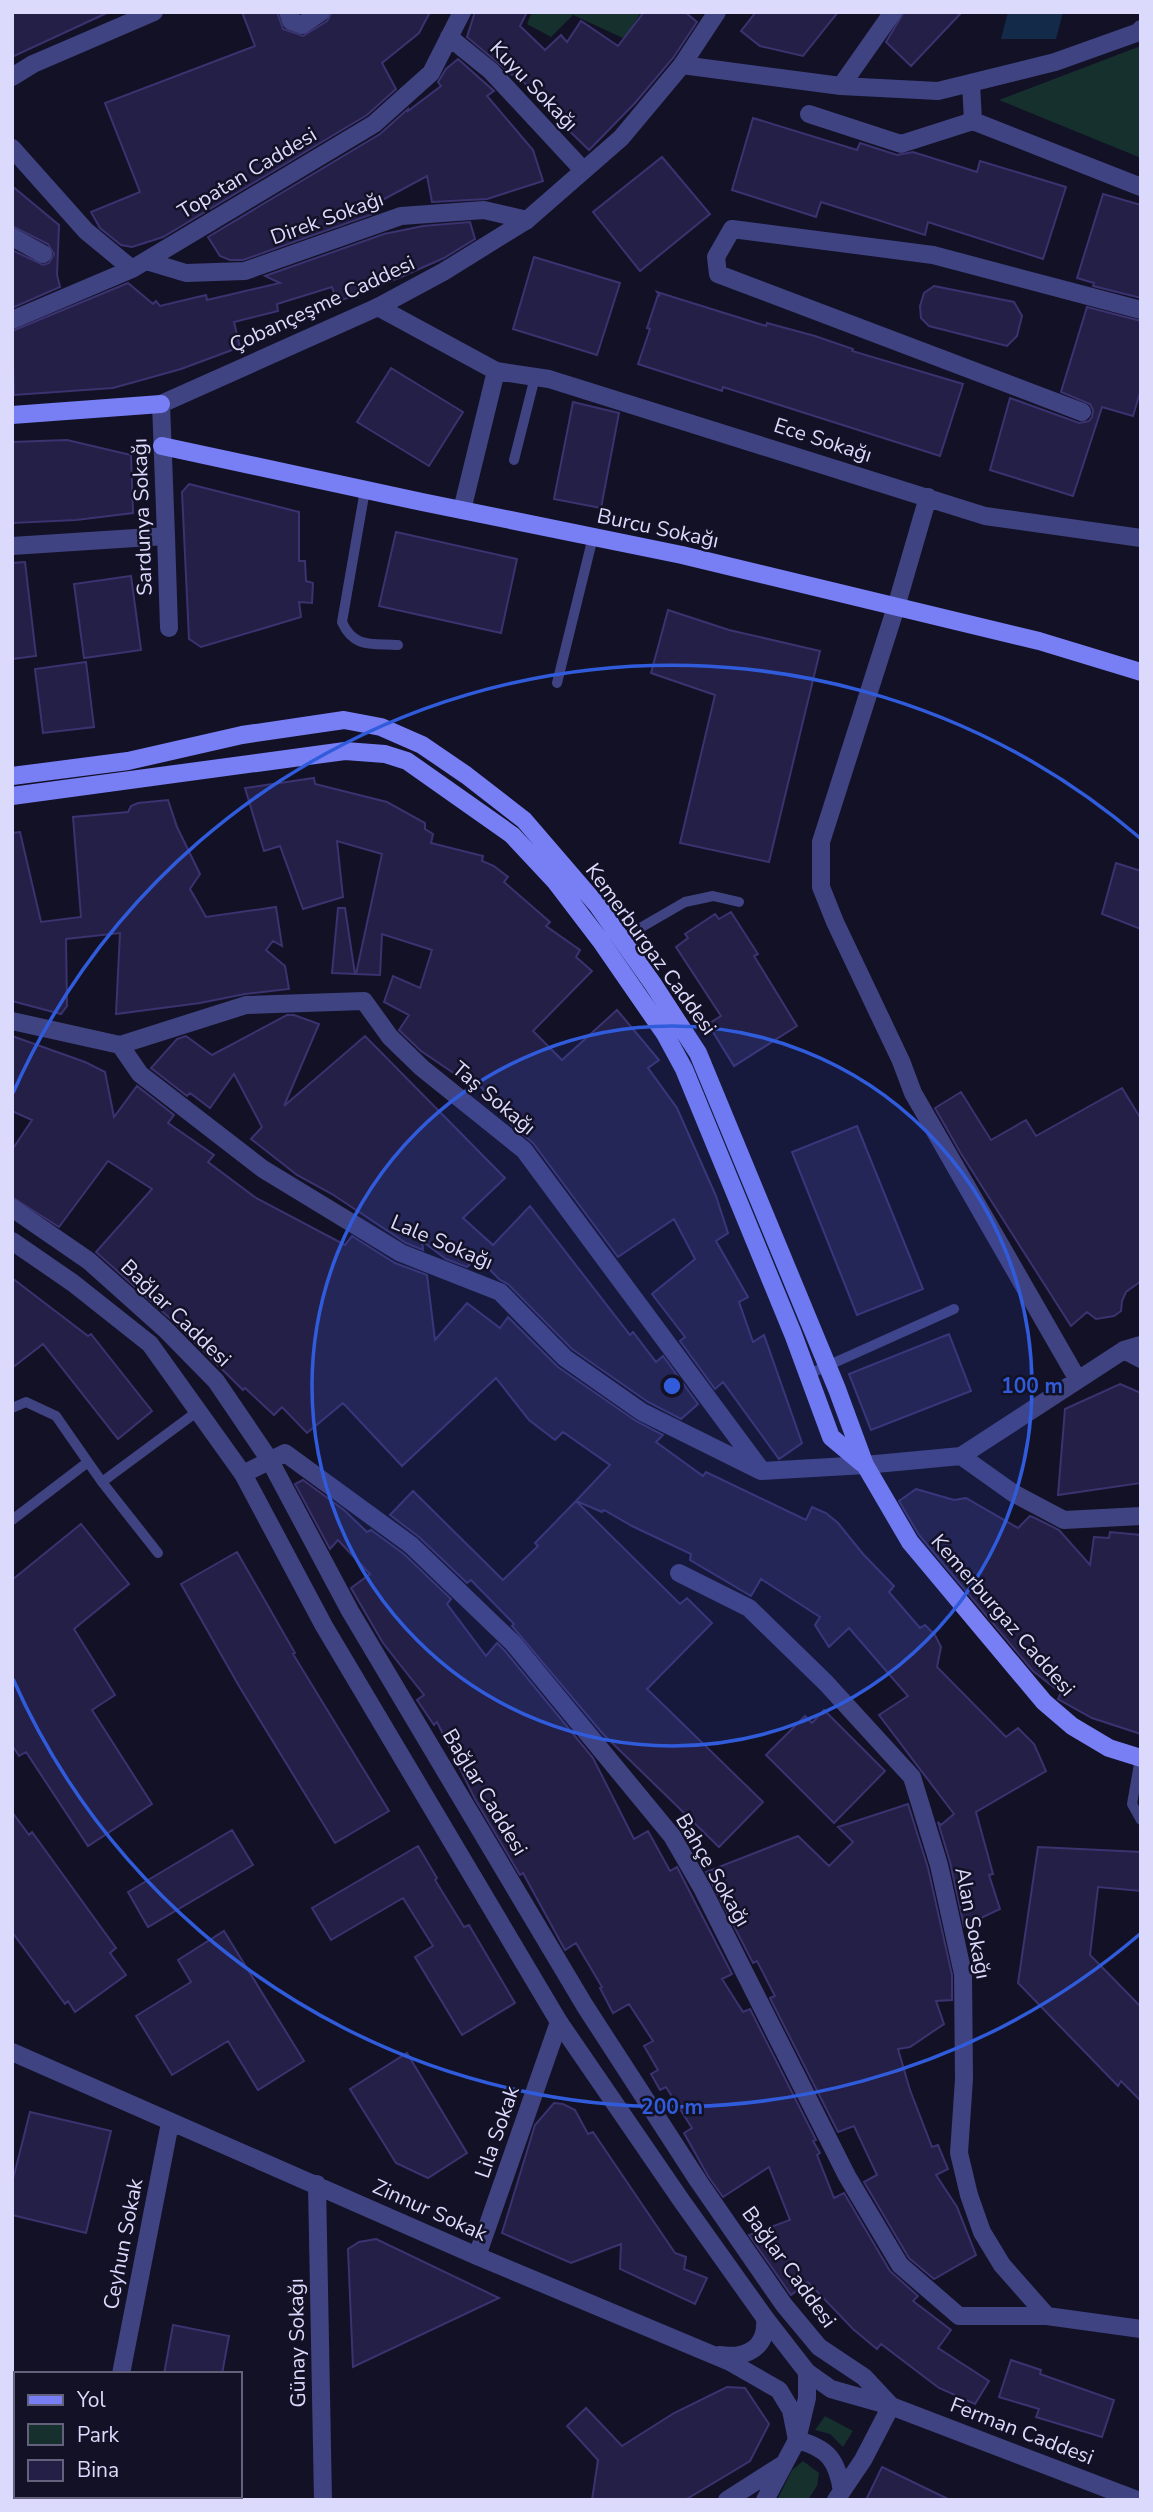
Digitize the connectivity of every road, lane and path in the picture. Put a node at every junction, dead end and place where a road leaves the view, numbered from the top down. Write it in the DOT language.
graph roads {
  1 [pos="154,12"];
  2 [pos="288,12"];
  3 [pos="321,12"];
  4 [pos="462,12"];
  5 [pos="893,12"];
  6 [pos="711,14"];
  7 [pos="1141,29"];
  8 [pos="449,37"];
  9 [pos="682,65"];
  10 [pos="12,77"];
  11 [pos="971,83"];
  12 [pos="841,86"];
  13 [pos="809,114"];
  14 [pos="973,121"];
  15 [pos="12,148"];
  16 [pos="583,170"];
  17 [pos="1141,187"];
  18 [pos="527,220"];
  19 [pos="12,237"];
  20 [pos="43,254"];
  21 [pos="139,265"];
  22 [pos="379,307"];
  23 [pos="1141,310"];
  24 [pos="12,320"];
  25 [pos="496,371"];
  26 [pos="535,377"];
  27 [pos="161,404"];
  28 [pos="1082,412"];
  29 [pos="12,415"];
  30 [pos="162,446"];
  31 [pos="514,460"];
  32 [pos="365,490"];
  33 [pos="928,497"];
  34 [pos="462,510"];
  35 [pos="166,536"];
  36 [pos="593,537"];
  37 [pos="1141,538"];
  38 [pos="12,546"];
  39 [pos="896,607"];
  40 [pos="169,628"];
  41 [pos="398,645"];
  42 [pos="1141,672"];
  43 [pos="557,683"];
  44 [pos="12,776"];
  45 [pos="12,796"];
  46 [pos="739,902"];
  47 [pos="621,939"];
  48 [pos="12,1021"];
  49 [pos="120,1045"];
  50 [pos="12,1208"];
  51 [pos="12,1241"];
  52 [pos="954,1309"];
  53 [pos="1132,1347"];
  54 [pos="1141,1359"];
  55 [pos="827,1366"];
  56 [pos="807,1375"];
  57 [pos="1078,1380"];
  58 [pos="12,1408"];
  59 [pos="198,1411"];
  60 [pos="961,1456"];
  61 [pos="269,1460"];
  62 [pos="88,1462"];
  63 [pos="865,1465"];
  64 [pos="761,1471"];
  65 [pos="243,1474"];
  66 [pos="102,1482"];
  67 [pos="1141,1516"];
  68 [pos="12,1520"];
  69 [pos="159,1553"];
  70 [pos="679,1573"];
  71 [pos="1140,1758"];
  72 [pos="1141,1820"];
  73 [pos="559,2022"];
  74 [pos="12,2052"];
  75 [pos="170,2123"];
  76 [pos="317,2184"];
  77 [pos="477,2256"];
  78 [pos="1047,2316"];
  79 [pos="765,2318"];
  80 [pos="1141,2329"];
  81 [pos="712,2354"];
  82 [pos="121,2372"];
  83 [pos="807,2372"];
  84 [pos="891,2406"];
  85 [pos="797,2440"];
  86 [pos="782,2465"];
  87 [pos="839,2495"];
  88 [pos="323,2500"];
  89 [pos="727,2500"];
  90 [pos="765,2500"];
  91 [pos="1137,2500"];
  1 -- 10 [label="street"];
  2 -- 3 [label="street"];
  4 -- 8 [label="street, Topatan Caddesi"];
  5 -- 12 [label="street"];
  6 -- 9 [label="street, Çobançeşme Caddesi"];
  7 -- 11 [label="street"];
  8 -- 16 [label="street, Kuyu Sokağı"];
  8 -- 21 [label="street, Topatan Caddesi"];
  9 -- 12 [label="street"];
  9 -- 16 [label="street, Çobançeşme Caddesi"];
  11 -- 12 [label="street"];
  11 -- 14 [label="street"];
  13 -- 14 [label="street"];
  14 -- 17 [label="street"];
  15 -- 21 [label="street"];
  16 -- 18 [label="street, Çobançeşme Caddesi"];
  18 -- 21 [label="street, Direk Sokağı"];
  18 -- 22 [label="street, Çobançeşme Caddesi"];
  19 -- 20 [label="street"];
  21 -- 24 [label="street, Topatan Caddesi"];
  22 -- 25 [label="street, Ece Sokağı"];
  22 -- 27 [label="street, Çobançeşme Caddesi"];
  23 -- 28 [label="street"];
  25 -- 26 [label="street, Ece Sokağı"];
  25 -- 34 [label="street"];
  26 -- 31 [label="lane"];
  26 -- 33 [label="street, Ece Sokağı"];
  27 -- 29 [label="main road, Çobançeşme Caddesi"];
  27 -- 30 [label="street, Sardunya Sokağı"];
  30 -- 32 [label="main road, Burcu Sokağı"];
  30 -- 35 [label="street, Sardunya Sokağı"];
  32 -- 34 [label="main road, Burcu Sokağı"];
  32 -- 41 [label="lane"];
  33 -- 37 [label="street, Ece Sokağı"];
  33 -- 39 [label="street"];
  34 -- 36 [label="main road, Burcu Sokağı"];
  35 -- 38 [label="street"];
  35 -- 40 [label="street, Sardunya Sokağı"];
  36 -- 39 [label="main road, Burcu Sokağı"];
  36 -- 43 [label="lane"];
  39 -- 42 [label="main road, Burcu Sokağı"];
  39 -- 57 [label="street"];
  44 -- 47 [label="main road, Kemerburgaz Caddesi"];
  45 -- 56 [label="main road, Kemerburgaz Caddesi"];
  46 -- 47 [label="lane"];
  47 -- 55 [label="main road, Kemerburgaz Caddesi"];
  48 -- 49 [label="street"];
  49 -- 64 [label="street, Lale Sokağı"];
  49 -- 64 [label="street, Taş Sokağı"];
  50 -- 61 [label="street, Bağlar Caddesi"];
  51 -- 59 [label="street, Bağlar Caddesi"];
  52 -- 55 [label="lane"];
  53 -- 54 [label="street"];
  53 -- 57 [label="street"];
  55 -- 56 [label="lane"];
  55 -- 63 [label="main road, Kemerburgaz Caddesi"];
  56 -- 63 [label="main road, Kemerburgaz Caddesi"];
  57 -- 60 [label="street"];
  58 -- 62 [label="lane"];
  59 -- 65 [label="street, Bağlar Caddesi"];
  59 -- 66 [label="lane"];
  60 -- 63 [label="street, Lale Sokağı"];
  60 -- 67 [label="street"];
  61 -- 65 [label="street"];
  61 -- 78 [label="street, Bahçe Sokağı"];
  61 -- 84 [label="street, Bağlar Caddesi"];
  62 -- 66 [label="lane"];
  62 -- 68 [label="lane"];
  63 -- 64 [label="street, Lale Sokağı"];
  63 -- 71 [label="main road, Kemerburgaz Caddesi"];
  65 -- 73 [label="street, Bağlar Caddesi"];
  66 -- 69 [label="lane"];
  70 -- 78 [label="street, Alan Sokağı"];
  71 -- 72 [label="lane"];
  73 -- 77 [label="street, Lila Sokak"];
  73 -- 79 [label="street, Bağlar Caddesi"];
  74 -- 75 [label="street, Zinnur Sokak"];
  75 -- 76 [label="street, Zinnur Sokak"];
  75 -- 82 [label="street, Ceyhun Sokak"];
  76 -- 77 [label="street, Zinnur Sokak"];
  76 -- 88 [label="street, Günay Sokağı"];
  77 -- 81 [label="street, Zinnur Sokak"];
  78 -- 80 [label="street"];
  79 -- 81 [label="street"];
  79 -- 83 [label="street, Bağlar Caddesi"];
  81 -- 85 [label="street, Zinnur Sokak"];
  83 -- 84 [label="street, Bağlar Caddesi"];
  83 -- 85 [label="street"];
  84 -- 87 [label="street"];
  84 -- 91 [label="street, Ferman Caddesi"];
  85 -- 86 [label="street"];
  85 -- 87 [label="street"];
  86 -- 89 [label="street"];
  86 -- 90 [label="street"];
}
